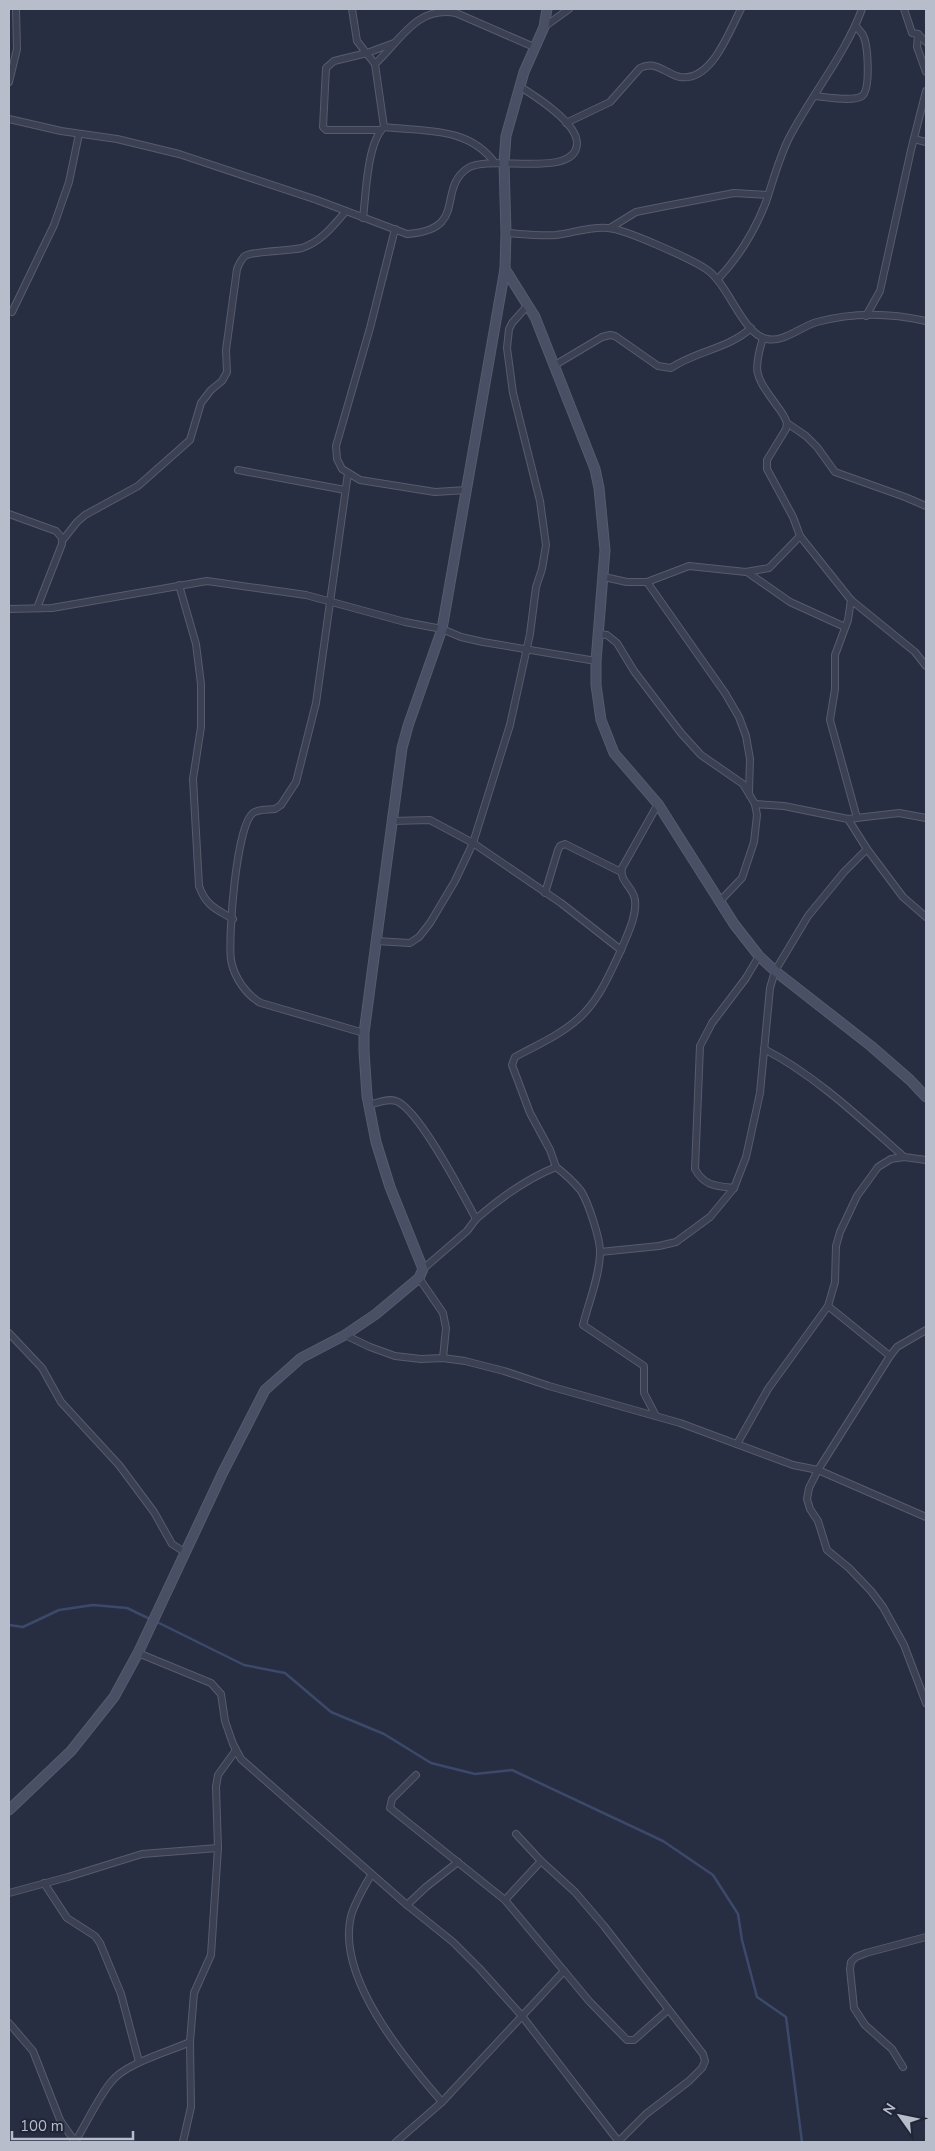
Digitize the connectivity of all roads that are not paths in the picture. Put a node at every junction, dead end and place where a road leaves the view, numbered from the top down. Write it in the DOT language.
graph roads {
  1 [pos="16,9"];
  2 [pos="352,9"];
  3 [pos="465,9"];
  4 [pos="547,9"];
  5 [pos="569,9"];
  6 [pos="742,9"];
  7 [pos="862,9"];
  8 [pos="904,9"];
  9 [pos="468,18"];
  10 [pos="856,26"];
  11 [pos="544,27"];
  12 [pos="918,34"];
  13 [pos="926,42"];
  14 [pos="395,43"];
  15 [pos="9,47"];
  16 [pos="534,47"];
  17 [pos="17,49"];
  18 [pos="367,54"];
  19 [pos="375,64"];
  20 [pos="926,72"];
  21 [pos="9,82"];
  22 [pos="519,86"];
  23 [pos="926,91"];
  24 [pos="815,96"];
  25 [pos="9,119"];
  26 [pos="566,123"];
  27 [pos="382,128"];
  28 [pos="78,134"];
  29 [pos="914,139"];
  30 [pos="926,142"];
  31 [pos="500,163"];
  32 [pos="768,195"];
  33 [pos="346,211"];
  34 [pos="363,218"];
  35 [pos="610,228"];
  36 [pos="395,229"];
  37 [pos="506,233"];
  38 [pos="505,268"];
  39 [pos="718,279"];
  40 [pos="528,305"];
  41 [pos="12,312"];
  42 [pos="866,316"];
  43 [pos="926,320"];
  44 [pos="750,328"];
  45 [pos="763,338"];
  46 [pos="555,365"];
  47 [pos="787,423"];
  48 [pos="238,470"];
  49 [pos="348,473"];
  50 [pos="345,490"];
  51 [pos="466,490"];
  52 [pos="926,506"];
  53 [pos="9,514"];
  54 [pos="800,536"];
  55 [pos="62,542"];
  56 [pos="746,572"];
  57 [pos="604,577"];
  58 [pos="647,582"];
  59 [pos="179,585"];
  60 [pos="330,600"];
  61 [pos="851,600"];
  62 [pos="37,608"];
  63 [pos="9,609"];
  64 [pos="845,627"];
  65 [pos="442,629"];
  66 [pos="598,634"];
  67 [pos="527,648"];
  68 [pos="596,660"];
  69 [pos="926,666"];
  70 [pos="749,792"];
  71 [pos="658,804"];
  72 [pos="755,804"];
  73 [pos="857,818"];
  74 [pos="926,818"];
  75 [pos="848,819"];
  76 [pos="392,821"];
  77 [pos="473,843"];
  78 [pos="867,849"];
  79 [pos="621,872"];
  80 [pos="545,893"];
  81 [pos="720,902"];
  82 [pos="926,917"];
  83 [pos="233,919"];
  84 [pos="376,941"];
  85 [pos="621,950"];
  86 [pos="759,956"];
  87 [pos="775,971"];
  88 [pos="364,1033"];
  89 [pos="764,1049"];
  90 [pos="926,1097"];
  91 [pos="369,1105"];
  92 [pos="904,1157"];
  93 [pos="926,1160"];
  94 [pos="556,1167"];
  95 [pos="734,1188"];
  96 [pos="476,1219"];
  97 [pos="600,1252"];
  98 [pos="423,1269"];
  99 [pos="419,1278"];
  100 [pos="828,1306"];
  101 [pos="926,1330"];
  102 [pos="9,1333"];
  103 [pos="345,1335"];
  104 [pos="890,1356"];
  105 [pos="443,1358"];
  106 [pos="656,1416"];
  107 [pos="737,1444"];
  108 [pos="818,1470"];
  109 [pos="926,1517"];
  110 [pos="186,1553"];
  111 [pos="138,1653"];
  112 [pos="926,1704"];
  113 [pos="236,1750"];
  114 [pos="416,1776"];
  115 [pos="9,1810"];
  116 [pos="516,1834"];
  117 [pos="218,1848"];
  118 [pos="541,1861"];
  119 [pos="458,1862"];
  120 [pos="371,1875"];
  121 [pos="44,1883"];
  122 [pos="9,1892"];
  123 [pos="505,1900"];
  124 [pos="407,1905"];
  125 [pos="926,1937"];
  126 [pos="564,1971"];
  127 [pos="668,2010"];
  128 [pos="522,2016"];
  129 [pos="9,2022"];
  130 [pos="190,2042"];
  131 [pos="139,2062"];
  132 [pos="903,2067"];
  133 [pos="442,2102"];
  134 [pos="75,2142"];
  135 [pos="183,2142"];
  136 [pos="396,2142"];
  137 [pos="618,2142"];
  1 -- 17 [label="street"];
  2 -- 18 [label="street"];
  3 -- 9 [label="street"];
  4 -- 11 [label="street"];
  5 -- 11 [label="street"];
  6 -- 26 [label="street"];
  7 -- 10 [label="street"];
  8 -- 12 [label="street"];
  9 -- 14 [label="street"];
  9 -- 16 [label="street"];
  10 -- 24 [label="street"];
  10 -- 24 [label="street"];
  11 -- 16 [label="street"];
  12 -- 13 [label="street"];
  12 -- 20 [label="street"];
  14 -- 18 [label="street"];
  14 -- 19 [label="street"];
  15 -- 17 [label="street"];
  16 -- 22 [label="street"];
  17 -- 21 [label="street"];
  18 -- 19 [label="street"];
  18 -- 27 [label="street"];
  19 -- 27 [label="street"];
  22 -- 26 [label="street"];
  22 -- 31 [label="street"];
  23 -- 29 [label="street"];
  24 -- 32 [label="street"];
  25 -- 28 [label="street"];
  26 -- 31 [label="street"];
  27 -- 31 [label="street"];
  27 -- 34 [label="street"];
  28 -- 33 [label="street"];
  28 -- 41 [label="street"];
  29 -- 30 [label="street"];
  29 -- 42 [label="street"];
  31 -- 36 [label="street"];
  31 -- 37 [label="street"];
  32 -- 35 [label="street"];
  32 -- 39 [label="street"];
  33 -- 34 [label="street"];
  33 -- 55 [label="street"];
  34 -- 36 [label="street"];
  35 -- 37 [label="street"];
  35 -- 39 [label="street"];
  36 -- 49 [label="street"];
  37 -- 38 [label="street"];
  38 -- 40 [label="street"];
  38 -- 51 [label="street"];
  39 -- 44 [label="street"];
  40 -- 46 [label="street"];
  40 -- 67 [label="street"];
  42 -- 43 [label="street"];
  42 -- 45 [label="street"];
  44 -- 45 [label="street"];
  44 -- 46 [label="street"];
  45 -- 47 [label="street"];
  46 -- 57 [label="street"];
  47 -- 52 [label="street"];
  47 -- 54 [label="street"];
  48 -- 50 [label="street"];
  49 -- 50 [label="street"];
  49 -- 51 [label="street"];
  50 -- 60 [label="street"];
  51 -- 65 [label="street"];
  53 -- 55 [label="street"];
  54 -- 56 [label="street"];
  54 -- 61 [label="street"];
  55 -- 62 [label="street"];
  56 -- 58 [label="street"];
  56 -- 64 [label="street"];
  57 -- 58 [label="street"];
  57 -- 66 [label="street"];
  58 -- 70 [label="street"];
  59 -- 60 [label="street"];
  59 -- 62 [label="street"];
  59 -- 83 [label="street"];
  60 -- 65 [label="street"];
  60 -- 83 [label="street"];
  61 -- 64 [label="street"];
  61 -- 69 [label="street"];
  62 -- 63 [label="street"];
  64 -- 73 [label="street"];
  65 -- 67 [label="street"];
  65 -- 76 [label="street"];
  66 -- 68 [label="street"];
  66 -- 70 [label="street"];
  67 -- 68 [label="street"];
  67 -- 77 [label="street"];
  68 -- 71 [label="street"];
  70 -- 72 [label="street"];
  71 -- 79 [label="street"];
  71 -- 81 [label="street"];
  72 -- 75 [label="street"];
  72 -- 81 [label="street"];
  73 -- 74 [label="street"];
  73 -- 75 [label="street"];
  75 -- 78 [label="street"];
  76 -- 77 [label="street"];
  76 -- 84 [label="street"];
  77 -- 80 [label="street"];
  77 -- 84 [label="street"];
  78 -- 82 [label="street"];
  78 -- 87 [label="street"];
  79 -- 80 [label="street"];
  79 -- 85 [label="street"];
  80 -- 85 [label="street"];
  81 -- 86 [label="street"];
  83 -- 88 [label="street"];
  84 -- 88 [label="street"];
  85 -- 94 [label="street"];
  86 -- 87 [label="street"];
  86 -- 95 [label="street"];
  87 -- 89 [label="street"];
  87 -- 90 [label="street"];
  88 -- 91 [label="street"];
  89 -- 92 [label="street"];
  89 -- 95 [label="street"];
  91 -- 96 [label="street"];
  91 -- 98 [label="street"];
  92 -- 93 [label="street"];
  92 -- 100 [label="street"];
  94 -- 96 [label="street"];
  94 -- 97 [label="street"];
  95 -- 97 [label="street"];
  96 -- 98 [label="street"];
  97 -- 106 [label="street"];
  98 -- 99 [label="street"];
  99 -- 103 [label="street"];
  99 -- 105 [label="street"];
  100 -- 104 [label="street"];
  100 -- 107 [label="street"];
  101 -- 104 [label="street"];
  102 -- 110 [label="street"];
  103 -- 105 [label="street"];
  103 -- 110 [label="street"];
  104 -- 108 [label="street"];
  105 -- 106 [label="street"];
  106 -- 107 [label="street"];
  107 -- 108 [label="street"];
  108 -- 109 [label="street"];
  108 -- 112 [label="street"];
  110 -- 111 [label="street"];
  111 -- 113 [label="street"];
  111 -- 115 [label="street"];
  113 -- 117 [label="street"];
  113 -- 120 [label="street"];
  114 -- 119 [label="street"];
  116 -- 118 [label="street"];
  117 -- 121 [label="street"];
  117 -- 130 [label="street"];
  118 -- 123 [label="street"];
  118 -- 127 [label="street"];
  119 -- 123 [label="street"];
  119 -- 124 [label="street"];
  120 -- 124 [label="street"];
  120 -- 133 [label="street"];
  121 -- 122 [label="street"];
  121 -- 131 [label="street"];
  123 -- 126 [label="street"];
  124 -- 128 [label="street"];
  125 -- 132 [label="street"];
  126 -- 127 [label="street"];
  126 -- 128 [label="street"];
  127 -- 137 [label="street"];
  128 -- 133 [label="street"];
  128 -- 137 [label="street"];
  129 -- 134 [label="street"];
  130 -- 131 [label="street"];
  130 -- 135 [label="street"];
  131 -- 134 [label="street"];
  133 -- 136 [label="street"];
}
